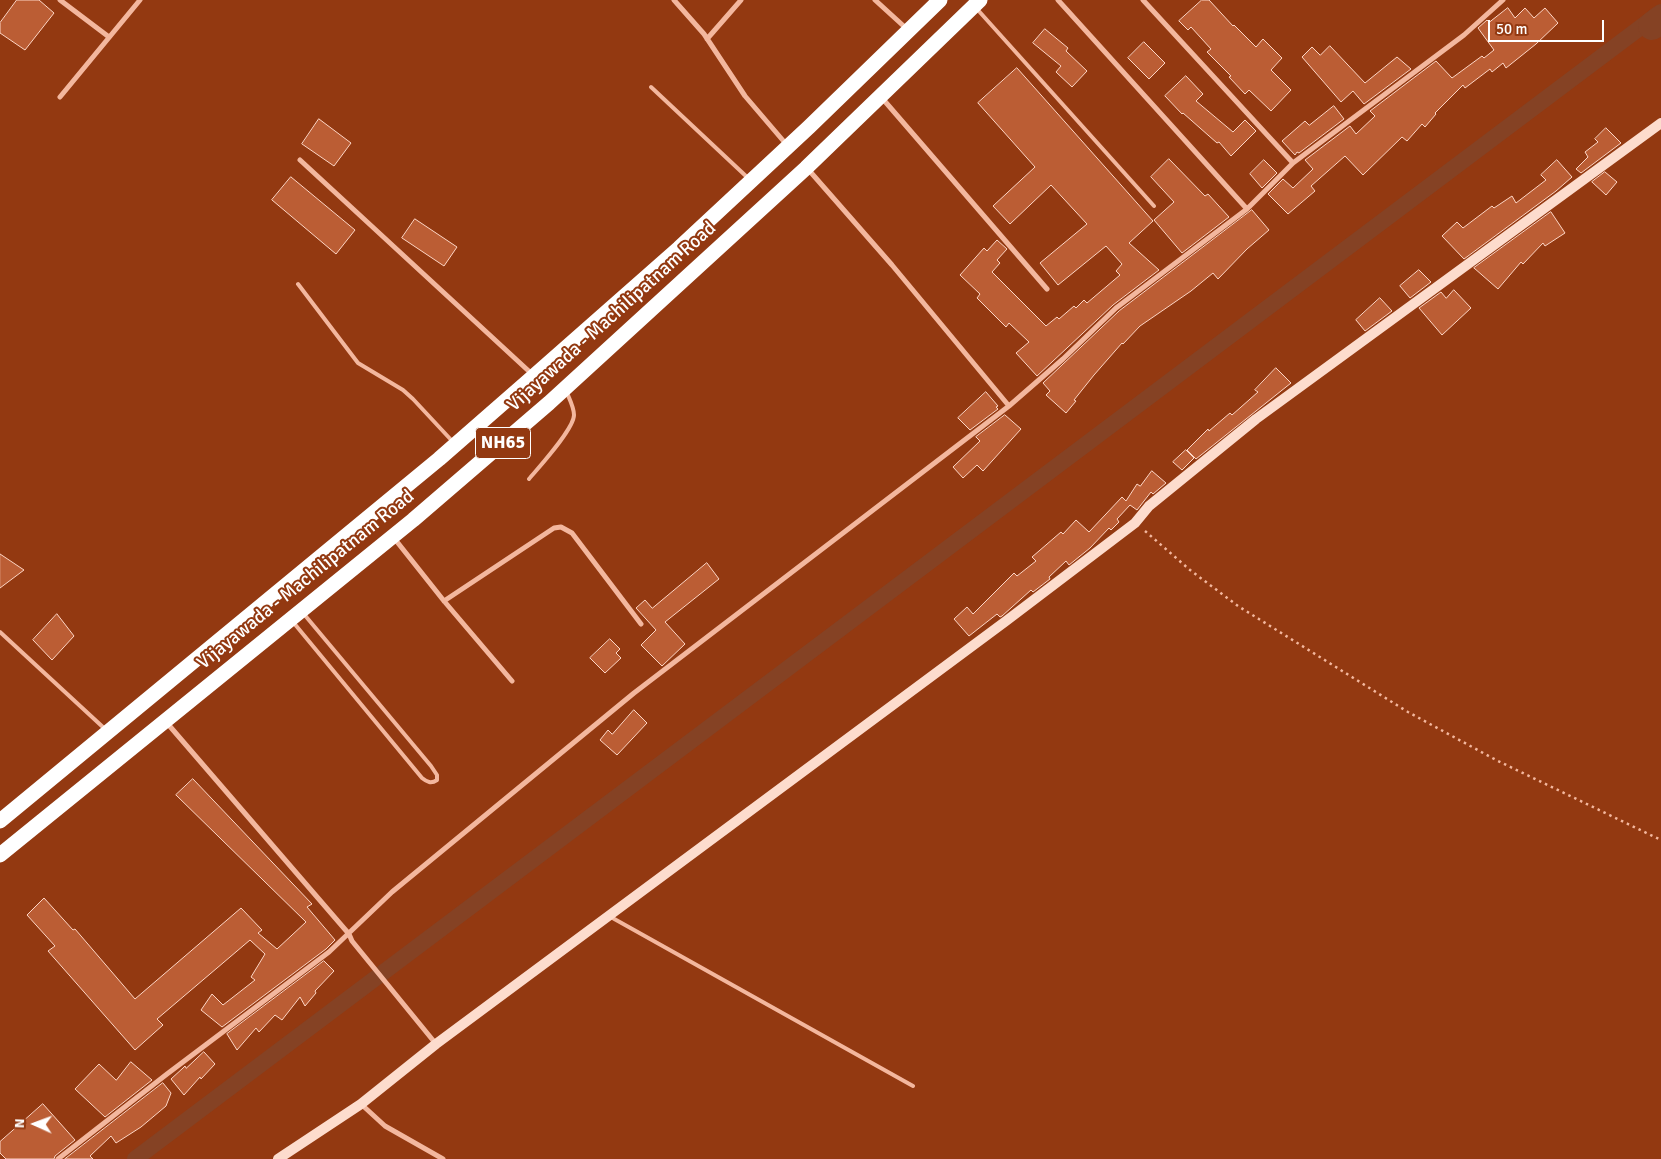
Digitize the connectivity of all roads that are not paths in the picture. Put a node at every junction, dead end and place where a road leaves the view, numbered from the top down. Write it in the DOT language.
graph roads {
  1 [pos="60,0"];
  2 [pos="140,0"];
  3 [pos="674,0"];
  4 [pos="741,0"];
  5 [pos="875,0"];
  6 [pos="940,0"];
  7 [pos="1058,0"];
  8 [pos="1143,0"];
  9 [pos="1503,0"];
  10 [pos="977,3"];
  11 [pos="908,31"];
  12 [pos="109,37"];
  13 [pos="707,39"];
  14 [pos="651,87"];
  15 [pos="60,96"];
  16 [pos="880,96"];
  17 [pos="1661,123"];
  18 [pos="788,147"];
  19 [pos="300,160"];
  20 [pos="1293,163"];
  21 [pos="806,168"];
  22 [pos="751,181"];
  23 [pos="1154,206"];
  24 [pos="1246,209"];
  25 [pos="298,284"];
  26 [pos="1047,289"];
  27 [pos="534,376"];
  28 [pos="566,388"];
  29 [pos="1009,406"];
  30 [pos="455,444"];
  31 [pos="529,479"];
  32 [pos="393,537"];
  33 [pos="444,602"];
  34 [pos="296,615"];
  35 [pos="641,624"];
  36 [pos="0,632"];
  37 [pos="512,681"];
  38 [pos="165,720"];
  39 [pos="109,732"];
  40 [pos="0,821"];
  41 [pos="0,855"];
  42 [pos="608,916"];
  43 [pos="349,934"];
  44 [pos="436,1044"];
  45 [pos="913,1086"];
  46 [pos="361,1104"];
  47 [pos="58,1159"];
  48 [pos="278,1159"];
  49 [pos="444,1159"];
  1 -- 12 [label="street"];
  2 -- 12 [label="street"];
  3 -- 13 [label="street"];
  4 -- 13 [label="street"];
  5 -- 11 [label="street"];
  6 -- 11 [label="highway, Vijayawada - Machilipatnam Road / NH65"];
  7 -- 24 [label="street"];
  8 -- 20 [label="street"];
  9 -- 20 [label="street"];
  10 -- 16 [label="highway, Vijayawada - Machilipatnam Road / NH65"];
  10 -- 23 [label="lane"];
  11 -- 18 [label="highway, Vijayawada - Machilipatnam Road / NH65"];
  12 -- 15 [label="street"];
  13 -- 18 [label="street"];
  14 -- 22 [label="lane"];
  16 -- 21 [label="highway, Vijayawada - Machilipatnam Road / NH65"];
  16 -- 26 [label="street"];
  17 -- 42 [label="street"];
  18 -- 22 [label="highway, Vijayawada - Machilipatnam Road / NH65"];
  19 -- 27 [label="street"];
  20 -- 24 [label="street"];
  21 -- 28 [label="highway, Vijayawada - Machilipatnam Road / NH65"];
  21 -- 29 [label="street"];
  22 -- 27 [label="highway, Vijayawada - Machilipatnam Road / NH65"];
  24 -- 29 [label="street"];
  25 -- 30 [label="lane"];
  27 -- 30 [label="highway, Vijayawada - Machilipatnam Road / NH65"];
  28 -- 31 [label="lane"];
  28 -- 32 [label="highway, Vijayawada - Machilipatnam Road / NH65"];
  29 -- 43 [label="street"];
  30 -- 39 [label="highway, Vijayawada - Machilipatnam Road / NH65"];
  32 -- 33 [label="street"];
  32 -- 34 [label="highway, Vijayawada - Machilipatnam Road / NH65"];
  33 -- 35 [label="street"];
  33 -- 37 [label="street"];
  34 -- 34 [label="lane"];
  34 -- 38 [label="highway, Vijayawada - Machilipatnam Road / NH65"];
  36 -- 39 [label="lane"];
  38 -- 41 [label="highway, Vijayawada - Machilipatnam Road / NH65"];
  38 -- 43 [label="street"];
  39 -- 40 [label="highway, Vijayawada - Machilipatnam Road / NH65"];
  42 -- 44 [label="street"];
  42 -- 45 [label="lane"];
  43 -- 44 [label="street"];
  43 -- 47 [label="street"];
  44 -- 46 [label="street"];
  46 -- 48 [label="street"];
  46 -- 49 [label="street"];
}
